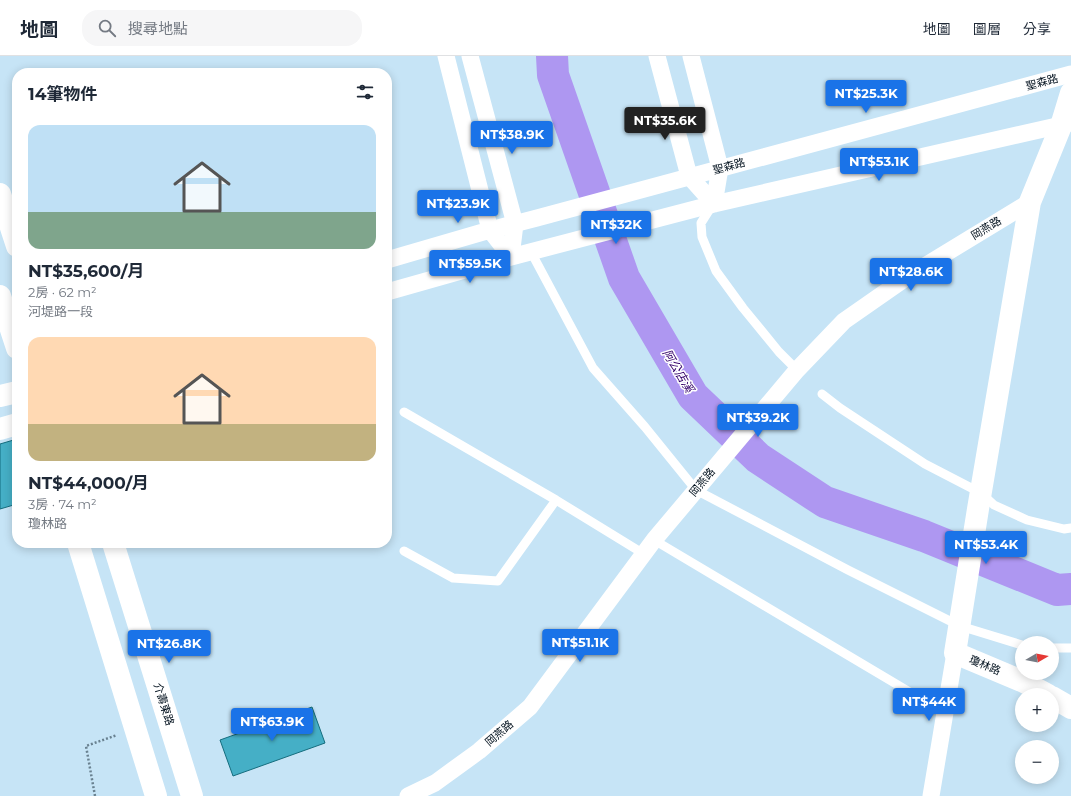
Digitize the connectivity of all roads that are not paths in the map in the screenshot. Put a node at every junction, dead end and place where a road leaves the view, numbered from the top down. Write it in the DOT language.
graph roads {
  1 [pos="446,56"];
  2 [pos="470,56"];
  3 [pos="657,56"];
  4 [pos="691,56"];
  5 [pos="1071,74"];
  6 [pos="1071,93"];
  7 [pos="1066,124"];
  8 [pos="720,168"];
  9 [pos="689,176"];
  10 [pos="0,194"];
  11 [pos="1030,202"];
  12 [pos="714,204"];
  13 [pos="515,224"];
  14 [pos="490,230"];
  15 [pos="12,231"];
  16 [pos="538,250"];
  17 [pos="512,257"];
  18 [pos="392,259"];
  19 [pos="392,291"];
  20 [pos="0,296"];
  21 [pos="12,333"];
  22 [pos="793,374"];
  23 [pos="12,393"];
  24 [pos="822,394"];
  25 [pos="0,396"];
  26 [pos="404,412"];
  27 [pos="12,425"];
  28 [pos="0,429"];
  29 [pos="701,484"];
  30 [pos="556,500"];
  31 [pos="979,501"];
  32 [pos="1071,528"];
  33 [pos="654,540"];
  34 [pos="80,548"];
  35 [pos="116,548"];
  36 [pos="404,551"];
  37 [pos="644,554"];
  38 [pos="960,620"];
  39 [pos="1015,642"];
  40 [pos="1059,648"];
  41 [pos="1071,648"];
  42 [pos="955,653"];
  43 [pos="1035,688"];
  44 [pos="1059,701"];
  45 [pos="1071,708"];
  46 [pos="945,713"];
  47 [pos="156,796"];
  48 [pos="192,796"];
  49 [pos="408,796"];
  50 [pos="931,796"];
  1 -- 14 [label="street"];
  2 -- 13 [label="street"];
  3 -- 9 [label="street"];
  4 -- 8 [label="street"];
  5 -- 8 [label="street, 聖森路"];
  6 -- 7 [label="street"];
  7 -- 11 [label="street"];
  7 -- 12 [label="street"];
  8 -- 9 [label="street, 聖森路"];
  8 -- 12 [label="street"];
  9 -- 12 [label="street"];
  9 -- 13 [label="street, 聖森路"];
  10 -- 15 [label="street"];
  11 -- 22 [label="street, 岡燕路"];
  11 -- 31 [label="street"];
  12 -- 16 [label="street"];
  12 -- 22 [label="lane"];
  13 -- 14 [label="street, 聖森路"];
  13 -- 17 [label="street"];
  14 -- 17 [label="street"];
  14 -- 18 [label="street, 聖森路"];
  16 -- 17 [label="street"];
  16 -- 29 [label="lane"];
  17 -- 19 [label="street"];
  20 -- 21 [label="street"];
  22 -- 29 [label="street, 岡燕路"];
  23 -- 25 [label="street"];
  24 -- 31 [label="lane"];
  26 -- 30 [label="lane"];
  27 -- 28 [label="street"];
  29 -- 33 [label="street, 岡燕路"];
  29 -- 38 [label="lane"];
  30 -- 36 [label="lane"];
  30 -- 37 [label="lane"];
  31 -- 32 [label="lane"];
  31 -- 38 [label="street, 瓊林路"];
  33 -- 37 [label="street, 岡燕路"];
  33 -- 46 [label="lane"];
  34 -- 47 [label="street"];
  35 -- 48 [label="street, 介壽東路"];
  37 -- 49 [label="street, 岡燕路"];
  38 -- 39 [label="lane"];
  38 -- 42 [label="street, 瓊林路"];
  40 -- 41 [label="lane"];
  42 -- 43 [label="street, 瓊林路"];
  42 -- 46 [label="street"];
  44 -- 45 [label="street"];
  46 -- 50 [label="street"];
}
